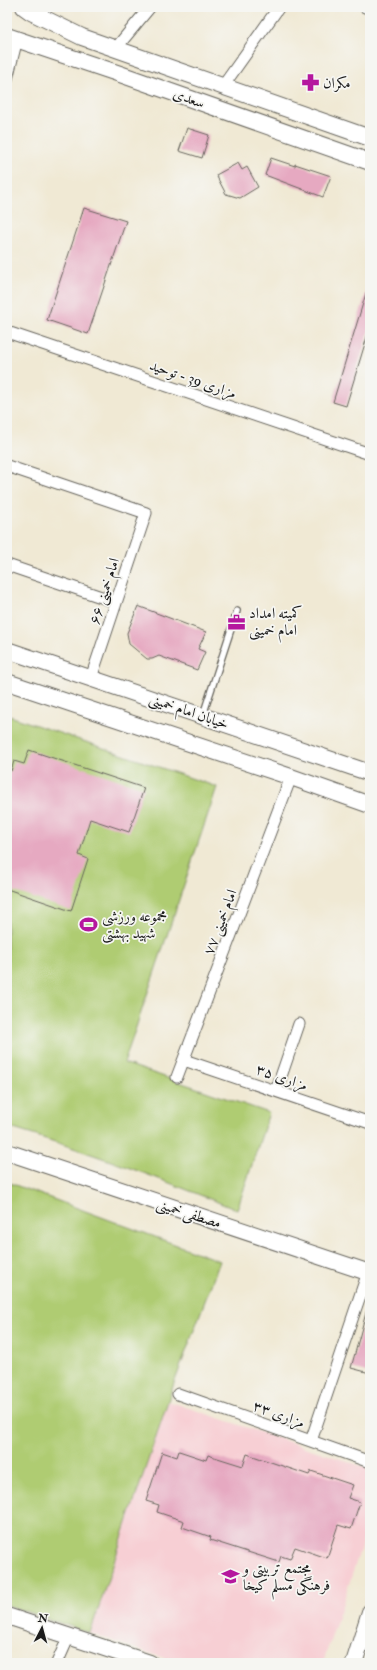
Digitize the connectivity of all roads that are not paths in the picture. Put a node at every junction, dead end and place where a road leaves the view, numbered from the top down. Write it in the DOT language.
graph roads {
  1 [pos="24,7"];
  2 [pos="150,7"];
  3 [pos="279,7"];
  4 [pos="366,7"];
  5 [pos="370,9"];
  6 [pos="12,37"];
  7 [pos="116,48"];
  8 [pos="7,79"];
  9 [pos="223,86"];
  10 [pos="370,138"];
  11 [pos="370,162"];
  12 [pos="7,332"];
  13 [pos="370,454"];
  14 [pos="7,466"];
  15 [pos="7,565"];
  16 [pos="116,602"];
  17 [pos="237,612"];
  18 [pos="7,650"];
  19 [pos="91,678"];
  20 [pos="7,682"];
  21 [pos="203,715"];
  22 [pos="370,773"];
  23 [pos="291,777"];
  24 [pos="370,805"];
  25 [pos="300,1024"];
  26 [pos="184,1060"];
  27 [pos="177,1077"];
  28 [pos="276,1091"];
  29 [pos="370,1123"];
  30 [pos="7,1152"];
  31 [pos="369,1272"];
  32 [pos="178,1394"];
  33 [pos="311,1441"];
  34 [pos="370,1462"];
  35 [pos="370,1612"];
  36 [pos="7,1616"];
  37 [pos="69,1636"];
  38 [pos="57,1663"];
  39 [pos="150,1663"];
  40 [pos="354,1663"];
  1 -- 7 [label="main road, سعدی"];
  2 -- 7 [label="street"];
  3 -- 9 [label="street"];
  4 -- 5 [label="street"];
  6 -- 8 [label="street"];
  6 -- 11 [label="main road, سعدی"];
  7 -- 9 [label="main road, سعدی"];
  9 -- 10 [label="main road, سعدی"];
  12 -- 13 [label="street, مزاری 39 - توحید"];
  14 -- 16 [label="street, امام خمینی ۶۶"];
  15 -- 16 [label="street"];
  16 -- 19 [label="street, امام خمینی ۶۶"];
  17 -- 21 [label="lane"];
  18 -- 19 [label="main road, خیابان امام خمینی"];
  19 -- 21 [label="main road, خیابان امام خمینی"];
  20 -- 23 [label="main road, خیابان امام خمینی"];
  21 -- 22 [label="main road, خیابان امام خمینی"];
  23 -- 24 [label="main road, خیابان امام خمینی"];
  23 -- 26 [label="street, امام خمینی ۷۷"];
  25 -- 28 [label="street"];
  26 -- 27 [label="street, امام خمینی ۷۷"];
  26 -- 28 [label="street, مزاری ۳۵"];
  28 -- 29 [label="street, مزاری ۳۵"];
  30 -- 31 [label="main road, مصطفی خمینی"];
  31 -- 33 [label="street"];
  32 -- 33 [label="street, مزاری ۳۳"];
  33 -- 34 [label="street, مزاری ۳۳"];
  35 -- 40 [label="main road"];
  36 -- 37 [label="main road"];
  37 -- 38 [label="street"];
  37 -- 39 [label="main road"];
}
